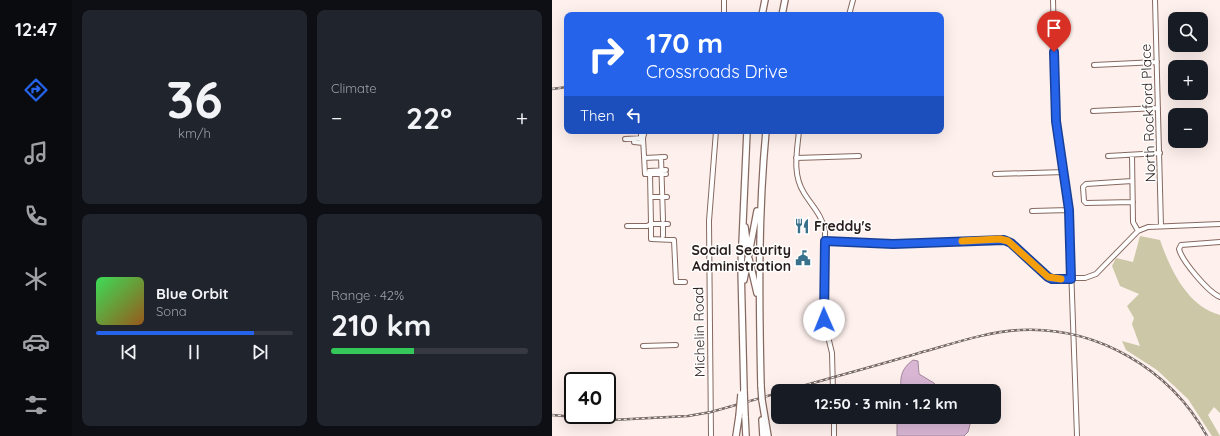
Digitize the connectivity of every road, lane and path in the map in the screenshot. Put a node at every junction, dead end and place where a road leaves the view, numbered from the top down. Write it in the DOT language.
graph roads {
  1 [pos="724,0"];
  2 [pos="765,0"];
  3 [pos="785,0"];
  4 [pos="853,0"];
  5 [pos="1053,0"];
  6 [pos="1155,0"];
  7 [pos="724,12"];
  8 [pos="763,12"];
  9 [pos="783,12"];
  10 [pos="850,12"];
  11 [pos="1157,62"];
  12 [pos="1094,65"];
  13 [pos="1158,108"];
  14 [pos="1093,111"];
  15 [pos="642,134"];
  16 [pos="643,134"];
  17 [pos="716,134"];
  18 [pos="747,134"];
  19 [pos="766,134"];
  20 [pos="799,134"];
  21 [pos="625,138"];
  22 [pos="639,141"];
  23 [pos="1160,153"];
  24 [pos="1132,154"];
  25 [pos="859,156"];
  26 [pos="1108,156"];
  27 [pos="644,158"];
  28 [pos="796,158"];
  29 [pos="642,164"];
  30 [pos="650,172"];
  31 [pos="663,172"];
  32 [pos="1065,172"];
  33 [pos="994,174"];
  34 [pos="1132,181"];
  35 [pos="761,183"];
  36 [pos="744,191"];
  37 [pos="651,197"];
  38 [pos="664,197"];
  39 [pos="1133,202"];
  40 [pos="1069,210"];
  41 [pos="1032,211"];
  42 [pos="663,222"];
  43 [pos="651,224"];
  44 [pos="668,224"];
  45 [pos="1220,224"];
  46 [pos="628,226"];
  47 [pos="1161,226"];
  48 [pos="1138,230"];
  49 [pos="663,236"];
  50 [pos="825,241"];
  51 [pos="1220,242"];
  52 [pos="749,254"];
  53 [pos="1071,279"];
  54 [pos="685,282"];
  55 [pos="1220,297"];
  56 [pos="741,298"];
  57 [pos="759,302"];
  58 [pos="676,345"];
  59 [pos="643,346"];
  60 [pos="833,384"];
  61 [pos="763,410"];
  62 [pos="742,416"];
  63 [pos="834,424"];
  64 [pos="711,436"];
  65 [pos="736,436"];
  66 [pos="746,436"];
  67 [pos="763,436"];
  68 [pos="768,436"];
  69 [pos="834,436"];
  70 [pos="1077,436"];
  1 -- 7 [label="street"];
  2 -- 8 [label="highway"];
  3 -- 9 [label="highway"];
  4 -- 10 [label="street"];
  5 -- 32 [label="street"];
  6 -- 11 [label="street, North Rockford Place"];
  11 -- 12 [label="street"];
  11 -- 13 [label="street, North Rockford Place"];
  13 -- 14 [label="street"];
  13 -- 23 [label="street, North Rockford Place"];
  15 -- 22 [label="street"];
  16 -- 22 [label="street"];
  17 -- 64 [label="street, Michelin Road"];
  18 -- 36 [label="highway"];
  19 -- 35 [label="highway"];
  20 -- 28 [label="street"];
  21 -- 22 [label="street"];
  22 -- 27 [label="street"];
  22 -- 29 [label="street"];
  23 -- 24 [label="street"];
  23 -- 47 [label="street, North Rockford Place"];
  24 -- 26 [label="street"];
  24 -- 34 [label="street"];
  25 -- 28 [label="street"];
  27 -- 29 [label="street"];
  27 -- 31 [label="street"];
  28 -- 50 [label="street"];
  29 -- 30 [label="street"];
  30 -- 31 [label="street"];
  30 -- 37 [label="street"];
  31 -- 38 [label="street"];
  32 -- 33 [label="street"];
  32 -- 40 [label="street"];
  34 -- 39 [label="street"];
  34 -- 39 [label="street"];
  35 -- 52 [label="highway"];
  35 -- 57 [label="highway"];
  36 -- 52 [label="highway"];
  36 -- 56 [label="highway"];
  37 -- 38 [label="street"];
  37 -- 43 [label="street"];
  38 -- 42 [label="street"];
  39 -- 48 [label="street"];
  40 -- 41 [label="street"];
  40 -- 53 [label="street"];
  42 -- 43 [label="street"];
  42 -- 44 [label="street"];
  42 -- 49 [label="street"];
  43 -- 46 [label="street"];
  43 -- 54 [label="street"];
  45 -- 47 [label="street"];
  47 -- 48 [label="street"];
  48 -- 53 [label="street"];
  50 -- 53 [label="street"];
  50 -- 60 [label="street"];
  51 -- 55 [label="street"];
  52 -- 56 [label="highway"];
  52 -- 57 [label="highway"];
  53 -- 70 [label="street"];
  56 -- 62 [label="highway, bridge"];
  57 -- 61 [label="highway, bridge"];
  58 -- 59 [label="street"];
  61 -- 67 [label="highway"];
  61 -- 68 [label="highway"];
  62 -- 65 [label="highway"];
  62 -- 66 [label="highway"];
  63 -- 69 [label="street"];
}
